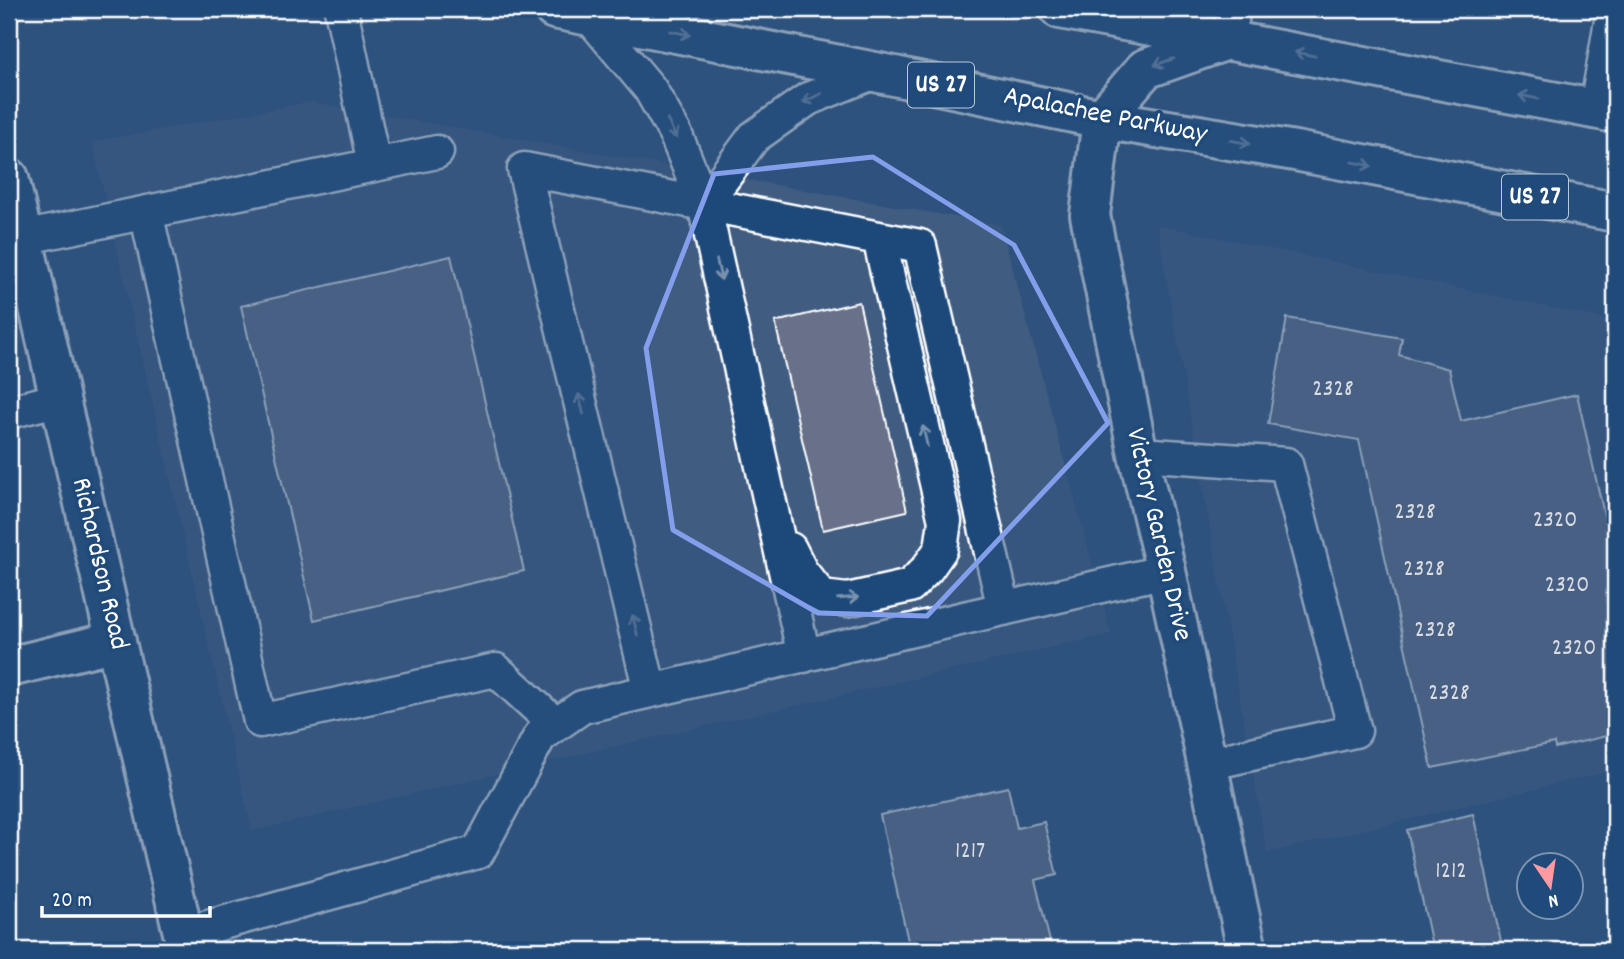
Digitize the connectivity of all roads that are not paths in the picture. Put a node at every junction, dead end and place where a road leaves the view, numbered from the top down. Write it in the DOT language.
graph roads {
  1 [pos="341,9"];
  2 [pos="1060,9"];
  3 [pos="1613,9"];
  4 [pos="571,12"];
  5 [pos="1100,12"];
  6 [pos="1231,24"];
  7 [pos="875,72"];
  8 [pos="1606,111"];
  9 [pos="1102,118"];
  10 [pos="437,152"];
  11 [pos="374,164"];
  12 [pos="9,178"];
  13 [pos="704,204"];
  14 [pos="146,212"];
  15 [pos="1615,212"];
  16 [pos="16,226"];
  17 [pos="879,238"];
  18 [pos="60,399"];
  19 [pos="9,412"];
  20 [pos="1138,454"];
  21 [pos="775,519"];
  22 [pos="1166,571"];
  23 [pos="1003,609"];
  24 [pos="116,641"];
  25 [pos="804,656"];
  26 [pos="9,667"];
  27 [pos="650,691"];
  28 [pos="556,725"];
  29 [pos="1207,764"];
  30 [pos="185,942"];
  31 [pos="1247,950"];
  1 -- 11 [label="lane"];
  2 -- 5 [label="main road"];
  3 -- 8 [label="lane"];
  4 -- 7 [label="main road, Apalachee Parkway / US 27, one-way"];
  4 -- 13 [label="lane, one-way"];
  5 -- 6 [label="main road"];
  8 -- 6 [label="main road, one-way"];
  6 -- 9 [label="main road, one-way"];
  7 -- 9 [label="main road, Apalachee Parkway / US 27"];
  7 -- 13 [label="lane, one-way"];
  9 -- 15 [label="main road, Apalachee Parkway / US 27, one-way"];
  9 -- 20 [label="main road, Victory Garden Drive"];
  10 -- 11 [label="lane"];
  11 -- 14 [label="lane"];
  12 -- 16 [label="main road, Richardson Road"];
  13 -- 17 [label="lane"];
  13 -- 21 [label="lane, one-way"];
  27 -- 13 [label="lane, one-way"];
  14 -- 16 [label="lane"];
  14 -- 28 [label="lane"];
  16 -- 18 [label="main road, Richardson Road"];
  21 -- 17 [label="lane, one-way"];
  17 -- 23 [label="lane"];
  18 -- 19 [label="lane"];
  18 -- 24 [label="main road, Richardson Road"];
  20 -- 22 [label="main road, Victory Garden Drive"];
  20 -- 29 [label="lane"];
  21 -- 25 [label="lane"];
  22 -- 23 [label="lane"];
  22 -- 29 [label="main road, Victory Garden Drive"];
  23 -- 25 [label="lane"];
  24 -- 26 [label="main road"];
  24 -- 30 [label="main road, Richardson Road"];
  25 -- 27 [label="lane"];
  27 -- 28 [label="lane"];
  28 -- 30 [label="lane"];
  29 -- 31 [label="main road, Victory Garden Drive"];
}
